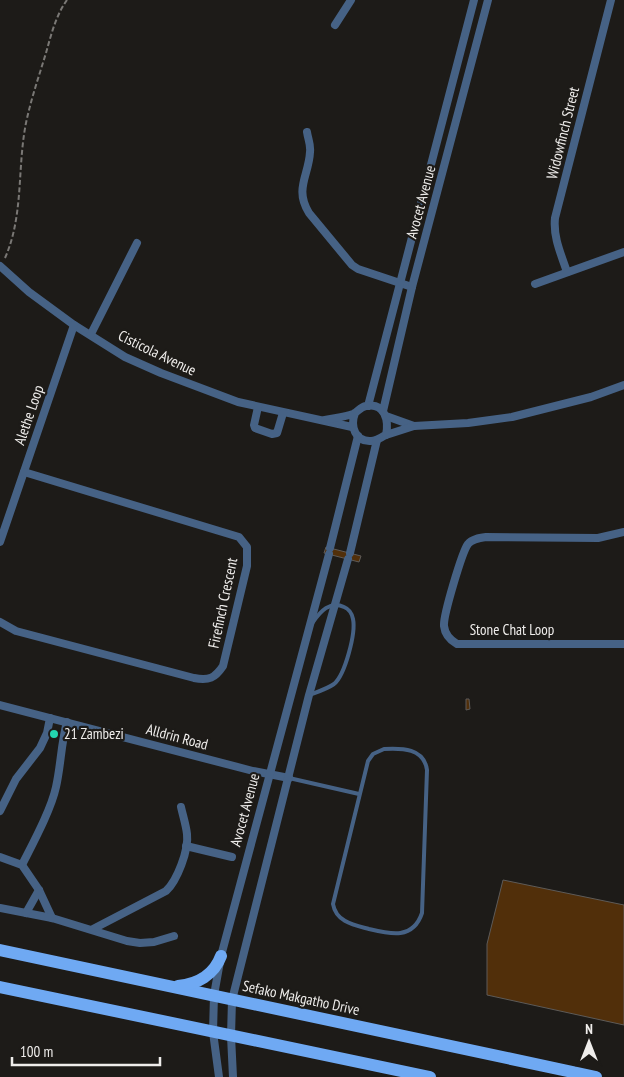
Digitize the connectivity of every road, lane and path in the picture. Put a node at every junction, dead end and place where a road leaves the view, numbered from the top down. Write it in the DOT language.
graph roads {
  1 [pos="67,0"];
  2 [pos="351,0"];
  3 [pos="474,0"];
  4 [pos="488,0"];
  5 [pos="611,0"];
  6 [pos="335,25"];
  7 [pos="307,132"];
  8 [pos="137,243"];
  9 [pos="624,252"];
  10 [pos="0,266"];
  11 [pos="567,272"];
  12 [pos="400,284"];
  13 [pos="535,284"];
  14 [pos="412,287"];
  15 [pos="74,325"];
  16 [pos="91,334"];
  17 [pos="624,385"];
  18 [pos="368,406"];
  19 [pos="258,407"];
  20 [pos="283,413"];
  21 [pos="355,413"];
  22 [pos="385,413"];
  23 [pos="324,421"];
  24 [pos="414,426"];
  25 [pos="352,427"];
  26 [pos="386,435"];
  27 [pos="358,436"];
  28 [pos="377,440"];
  29 [pos="24,472"];
  30 [pos="624,532"];
  31 [pos="0,542"];
  32 [pos="334,604"];
  33 [pos="0,622"];
  34 [pos="309,627"];
  35 [pos="624,644"];
  36 [pos="309,695"];
  37 [pos="0,705"];
  38 [pos="50,718"];
  39 [pos="67,722"];
  40 [pos="269,774"];
  41 [pos="289,778"];
  42 [pos="359,794"];
  43 [pos="181,808"];
  44 [pos="0,811"];
  45 [pos="186,846"];
  46 [pos="0,857"];
  47 [pos="232,857"];
  48 [pos="22,865"];
  49 [pos="39,890"];
  50 [pos="0,908"];
  51 [pos="26,913"];
  52 [pos="52,918"];
  53 [pos="93,930"];
  54 [pos="174,936"];
  55 [pos="0,950"];
  56 [pos="222,956"];
  57 [pos="160,984"];
  58 [pos="0,987"];
  59 [pos="214,995"];
  60 [pos="232,1000"];
  61 [pos="214,1032"];
  62 [pos="231,1036"];
  63 [pos="219,1077"];
  64 [pos="233,1077"];
  65 [pos="430,1077"];
  66 [pos="596,1077"];
  1 -- 10 [label="path"];
  2 -- 6 [label="street"];
  3 -- 12 [label="street, Avocet Avenue"];
  4 -- 14 [label="street, Avocet Avenue"];
  5 -- 11 [label="street, Widowfinch Street"];
  7 -- 12 [label="street"];
  8 -- 16 [label="street"];
  9 -- 11 [label="street"];
  10 -- 15 [label="street, Cisticola Avenue"];
  11 -- 13 [label="street"];
  12 -- 14 [label="street"];
  12 -- 18 [label="street, Avocet Avenue"];
  14 -- 22 [label="street, Avocet Avenue"];
  15 -- 16 [label="street, Cisticola Avenue"];
  15 -- 29 [label="street, Alethe Loop"];
  16 -- 19 [label="street, Cisticola Avenue"];
  17 -- 24 [label="street"];
  18 -- 21 [label="street"];
  18 -- 22 [label="street"];
  19 -- 20 [label="street, Cisticola Avenue"];
  19 -- 20 [label="street"];
  20 -- 23 [label="street, Cisticola Avenue"];
  21 -- 23 [label="street, Cisticola Avenue"];
  21 -- 25 [label="street"];
  22 -- 24 [label="street"];
  22 -- 26 [label="street"];
  23 -- 25 [label="street, Cisticola Avenue"];
  24 -- 26 [label="street"];
  25 -- 27 [label="street"];
  26 -- 28 [label="street"];
  27 -- 28 [label="street"];
  27 -- 34 [label="street, Avocet Avenue"];
  28 -- 32 [label="street"];
  29 -- 31 [label="street, Alethe Loop"];
  29 -- 33 [label="street, Firefinch Crescent"];
  30 -- 35 [label="street, Stone Chat Loop"];
  32 -- 34 [label="lane"];
  32 -- 36 [label="street"];
  32 -- 36 [label="lane"];
  34 -- 40 [label="street, Avocet Avenue"];
  36 -- 41 [label="street"];
  37 -- 38 [label="street, Alldrin Road"];
  38 -- 39 [label="street, Alldrin Road"];
  38 -- 44 [label="street"];
  39 -- 40 [label="street, Alldrin Road"];
  39 -- 48 [label="street"];
  40 -- 41 [label="street, Alldrin Road"];
  40 -- 56 [label="street, Avocet Avenue"];
  41 -- 42 [label="lane"];
  41 -- 60 [label="street"];
  42 -- 42 [label="lane"];
  43 -- 45 [label="street"];
  45 -- 47 [label="street"];
  45 -- 53 [label="street"];
  46 -- 48 [label="street"];
  48 -- 49 [label="street"];
  49 -- 51 [label="street"];
  49 -- 52 [label="street"];
  50 -- 51 [label="street"];
  51 -- 52 [label="street"];
  52 -- 53 [label="street"];
  53 -- 54 [label="street"];
  55 -- 57 [label="main road, Sefako Makgatho Drive"];
  56 -- 57 [label="main road"];
  56 -- 59 [label="street, Avocet Avenue"];
  57 -- 59 [label="main road, Sefako Makgatho Drive"];
  58 -- 61 [label="main road"];
  59 -- 60 [label="main road, Sefako Makgatho Drive"];
  59 -- 61 [label="street, Avocet Avenue"];
  60 -- 62 [label="street"];
  60 -- 66 [label="main road, Sefako Makgatho Drive"];
  61 -- 62 [label="main road"];
  61 -- 63 [label="street, Avocet Avenue"];
  62 -- 64 [label="street"];
  62 -- 65 [label="main road"];
}
